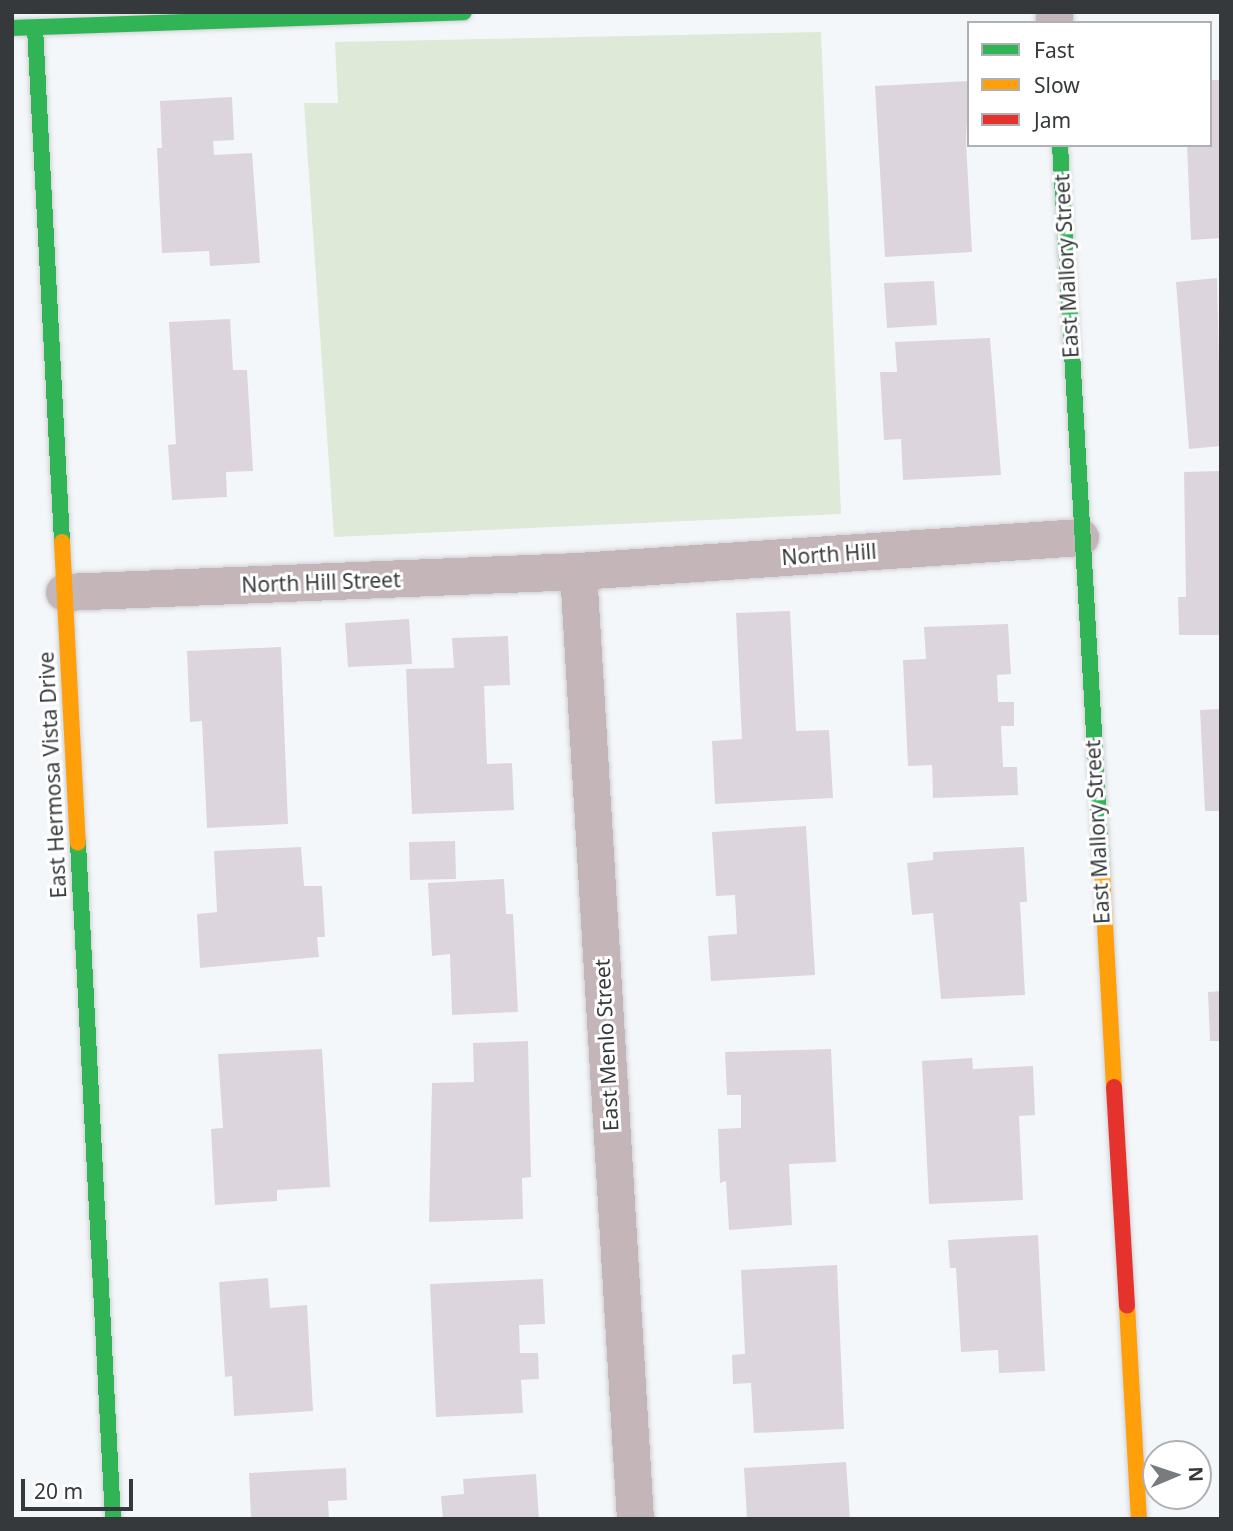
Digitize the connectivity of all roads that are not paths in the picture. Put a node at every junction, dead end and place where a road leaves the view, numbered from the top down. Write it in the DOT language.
graph roads {
  1 [pos="464,12"];
  2 [pos="12,28"];
  3 [pos="35,28"];
  4 [pos="1060,147"];
  5 [pos="1080,537"];
  6 [pos="578,571"];
  7 [pos="64,592"];
  8 [pos="113,1519"];
  9 [pos="635,1519"];
  10 [pos="1139,1519"];
  1 -- 3 [label="street"];
  2 -- 3 [label="street"];
  3 -- 7 [label="street, East Hermosa Vista Drive"];
  4 -- 5 [label="street, East Mallory Street"];
  5 -- 6 [label="street, North Hill"];
  5 -- 10 [label="street, East Mallory Street"];
  6 -- 7 [label="street, North Hill Street"];
  6 -- 9 [label="street, East Menlo Street"];
  7 -- 8 [label="street, East Hermosa Vista Drive"];
}
